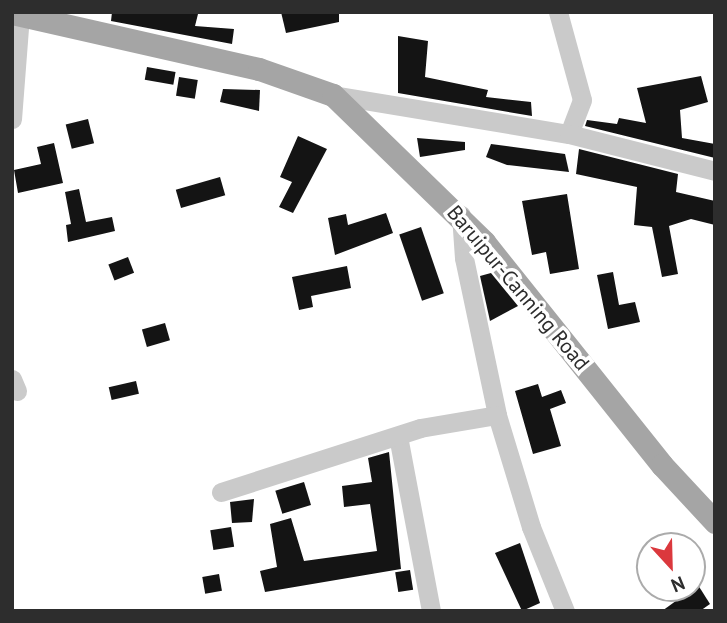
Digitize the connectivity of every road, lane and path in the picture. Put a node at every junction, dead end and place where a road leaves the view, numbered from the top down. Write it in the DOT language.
graph roads {
  1 [pos="558,12"];
  2 [pos="16,14"];
  3 [pos="333,95"];
  4 [pos="12,118"];
  5 [pos="569,134"];
  6 [pos="715,171"];
  7 [pos="461,215"];
  8 [pos="497,415"];
  9 [pos="398,436"];
  10 [pos="221,492"];
  11 [pos="715,522"];
  12 [pos="559,609"];
  13 [pos="431,611"];
  1 -- 5 [label="street"];
  2 -- 3 [label="main road, Baruipur-Canning Road"];
  2 -- 4 [label="street"];
  3 -- 5 [label="street"];
  3 -- 7 [label="main road, Baruipur-Canning Road"];
  5 -- 6 [label="street"];
  7 -- 8 [label="street"];
  7 -- 11 [label="main road, Baruipur-Canning Road"];
  8 -- 9 [label="street"];
  8 -- 12 [label="street"];
  9 -- 10 [label="street"];
  9 -- 13 [label="street"];
}
